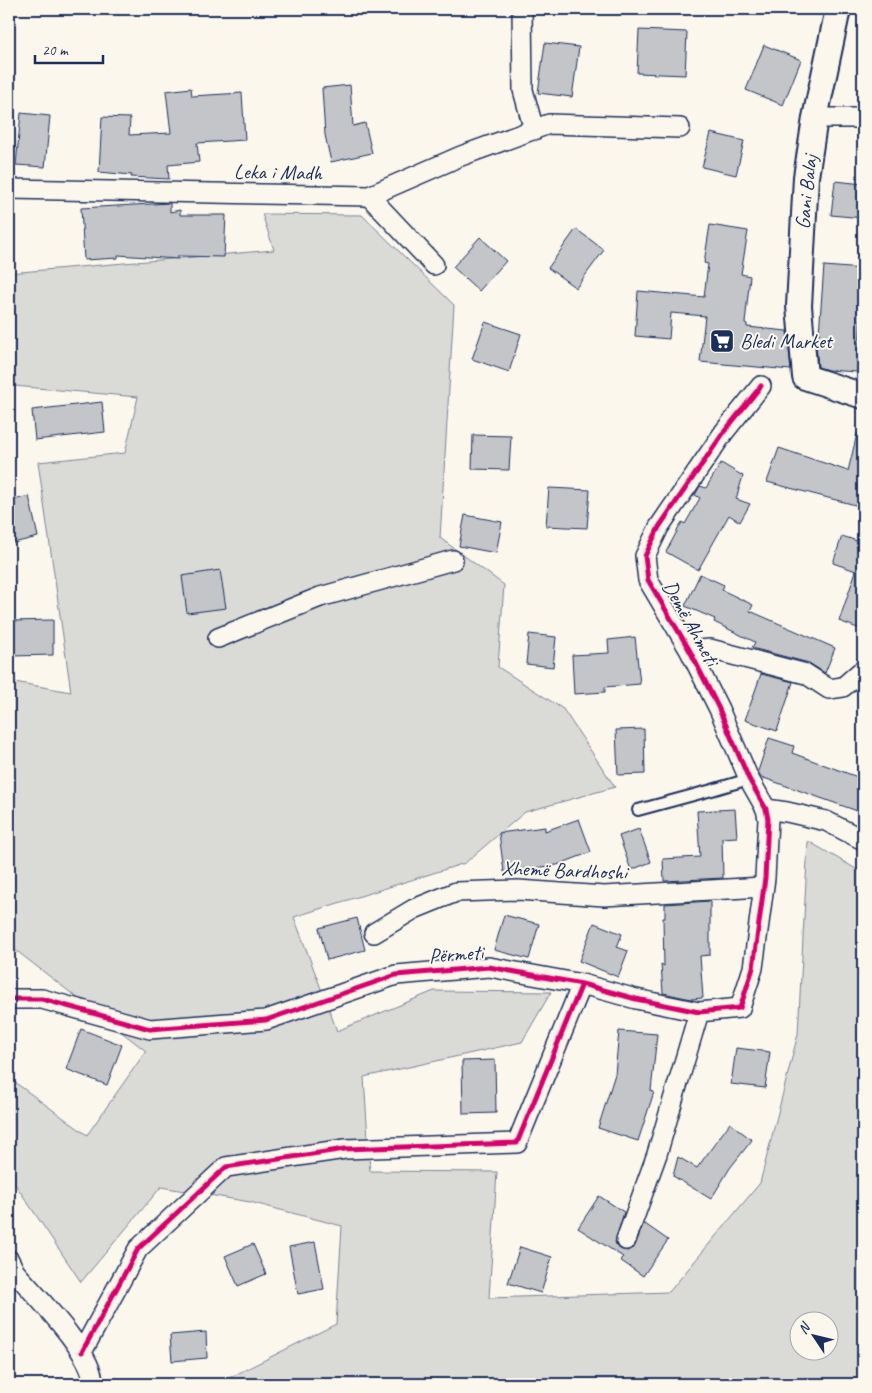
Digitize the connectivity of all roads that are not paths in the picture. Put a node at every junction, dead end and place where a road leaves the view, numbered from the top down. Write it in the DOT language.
graph roads {
  1 [pos="522,9"];
  2 [pos="838,9"];
  3 [pos="816,118"];
  4 [pos="863,118"];
  5 [pos="680,128"];
  6 [pos="534,130"];
  7 [pos="9,190"];
  8 [pos="369,196"];
  9 [pos="434,266"];
  10 [pos="761,386"];
  11 [pos="863,396"];
  12 [pos="453,560"];
  13 [pos="218,638"];
  14 [pos="690,651"];
  15 [pos="860,672"];
  16 [pos="749,779"];
  17 [pos="766,809"];
  18 [pos="638,810"];
  19 [pos="863,840"];
  20 [pos="763,887"];
  21 [pos="374,933"];
  22 [pos="582,984"];
  23 [pos="9,999"];
  24 [pos="699,1012"];
  25 [pos="626,1240"];
  26 [pos="9,1260"];
  27 [pos="82,1352"];
  28 [pos="93,1384"];
  1 -- 6 [label="street"];
  2 -- 3 [label="street, Gani Balaj"];
  3 -- 4 [label="street"];
  3 -- 11 [label="street, Gani Balaj"];
  5 -- 6 [label="street, Leka i Madh"];
  6 -- 8 [label="street, Leka i Madh"];
  7 -- 8 [label="street, Leka i Madh"];
  8 -- 9 [label="street"];
  10 -- 14 [label="street, Demë Ahmeti"];
  12 -- 13 [label="street"];
  14 -- 15 [label="street, Demë Ahmeti"];
  14 -- 16 [label="street, Demë Ahmeti"];
  16 -- 17 [label="street, Demë Ahmeti"];
  16 -- 18 [label="lane"];
  17 -- 19 [label="street"];
  17 -- 20 [label="street, Përmeti"];
  20 -- 21 [label="street, Xhemë Bardhoshi"];
  20 -- 24 [label="street, Përmeti"];
  22 -- 23 [label="street, Përmeti"];
  22 -- 24 [label="street, Përmeti"];
  22 -- 27 [label="street"];
  24 -- 25 [label="street"];
  26 -- 27 [label="street"];
  27 -- 28 [label="street"];
}
